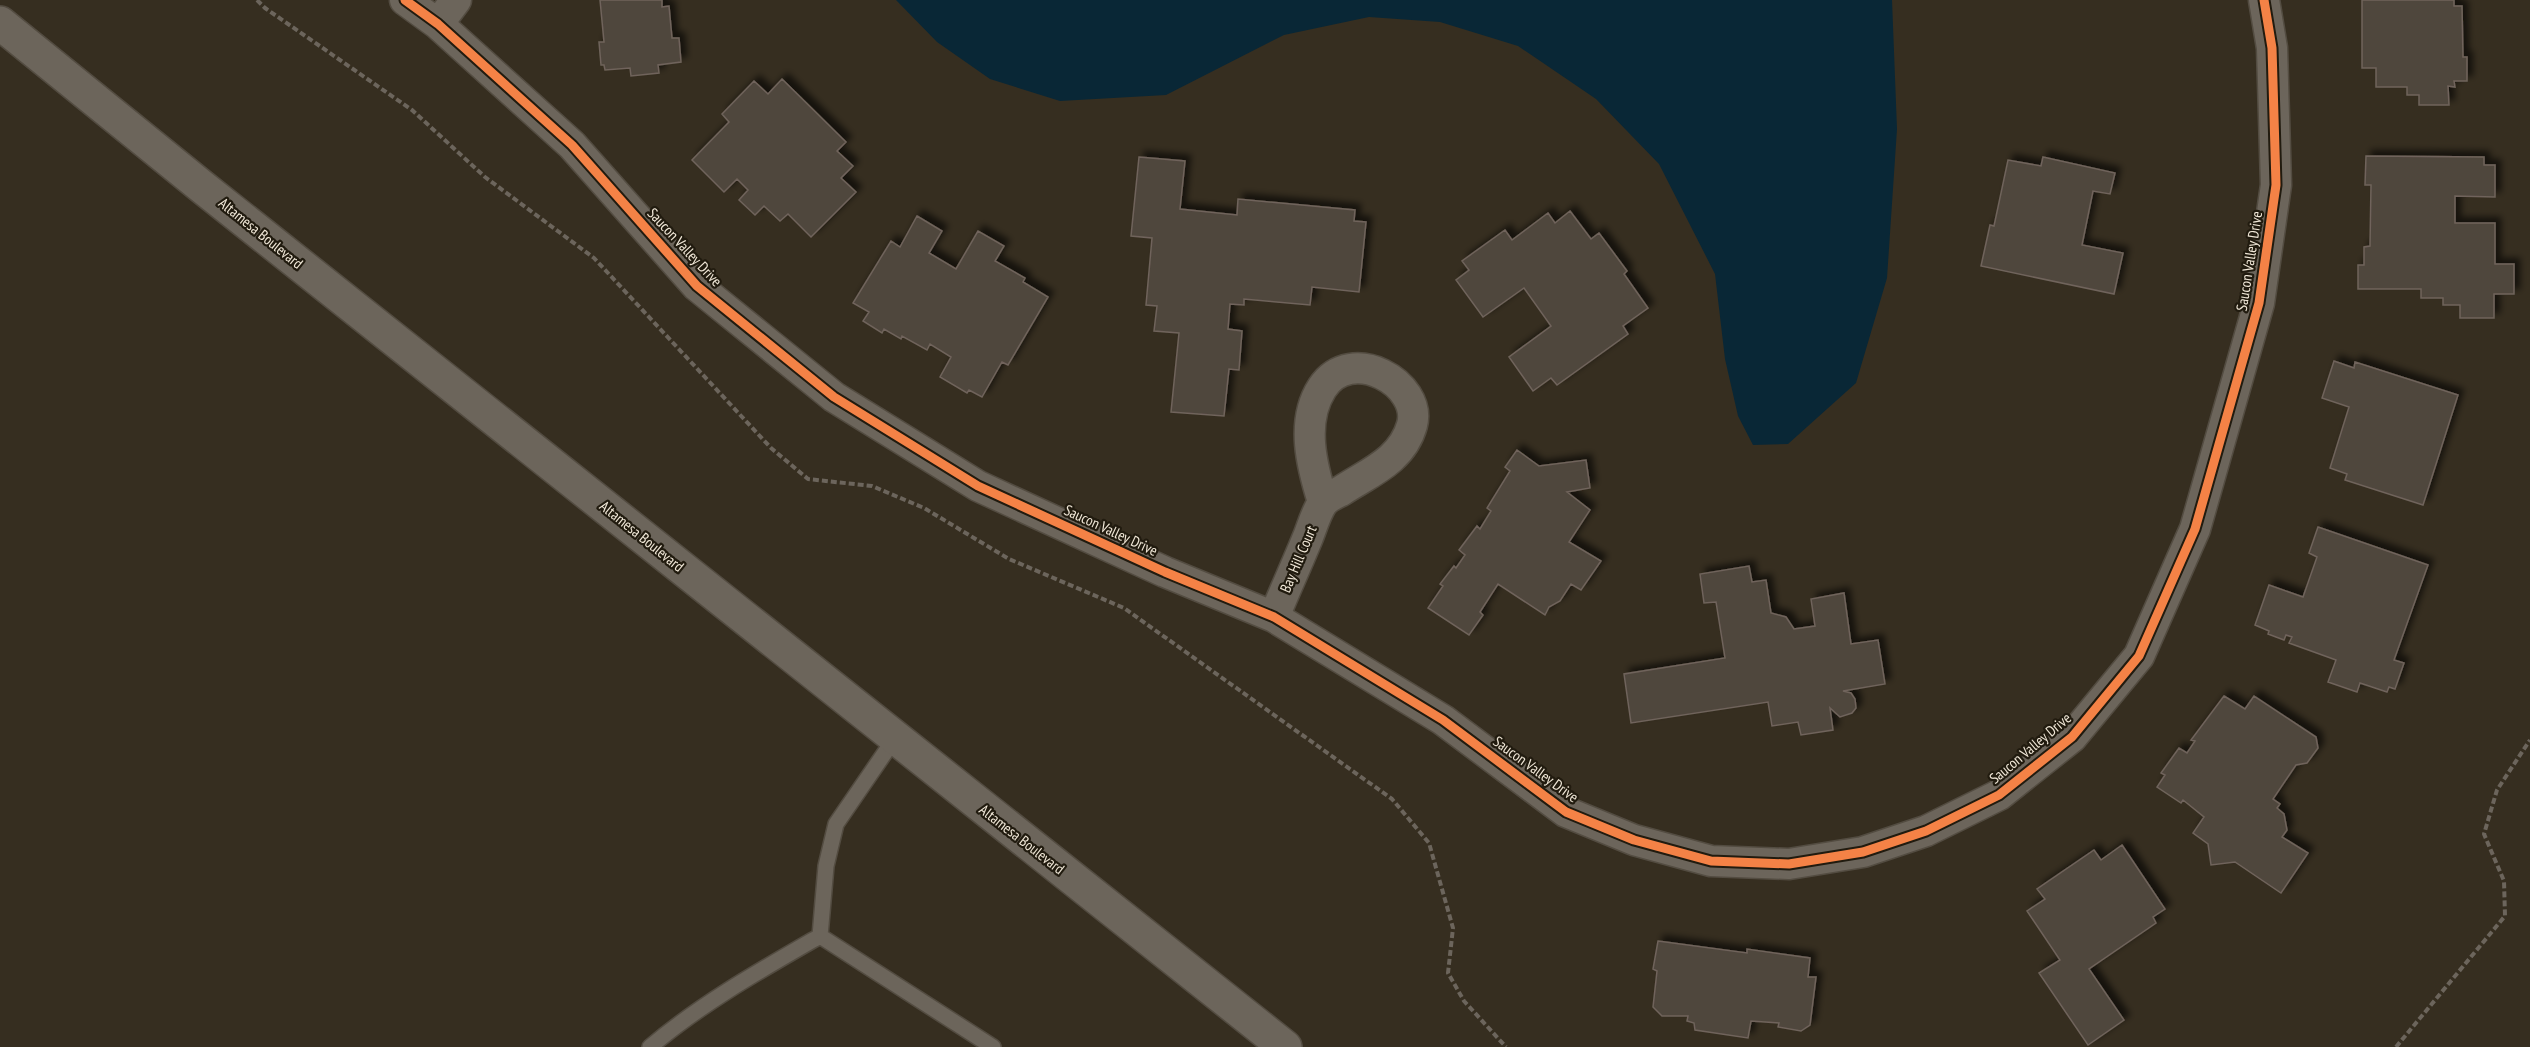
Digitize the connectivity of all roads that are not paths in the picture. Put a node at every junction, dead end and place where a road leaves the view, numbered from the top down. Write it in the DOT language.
graph roads {
  1 [pos="405,0"];
  2 [pos="456,0"];
  3 [pos="2264,0"];
  4 [pos="0,23"];
  5 [pos="438,24"];
  6 [pos="1323,502"];
  7 [pos="1274,616"];
  8 [pos="895,738"];
  9 [pos="820,936"];
  10 [pos="650,1047"];
  11 [pos="993,1047"];
  12 [pos="1285,1047"];
  1 -- 5 [label="street, Saucon Valley Drive"];
  2 -- 5 [label="street"];
  3 -- 7 [label="street, Saucon Valley Drive"];
  4 -- 8 [label="street, Altamesa Boulevard"];
  5 -- 7 [label="street, Saucon Valley Drive"];
  6 -- 7 [label="street, Bay Hill Court"];
  8 -- 9 [label="lane"];
  8 -- 12 [label="street, Altamesa Boulevard"];
  9 -- 10 [label="lane"];
  9 -- 11 [label="lane"];
}
